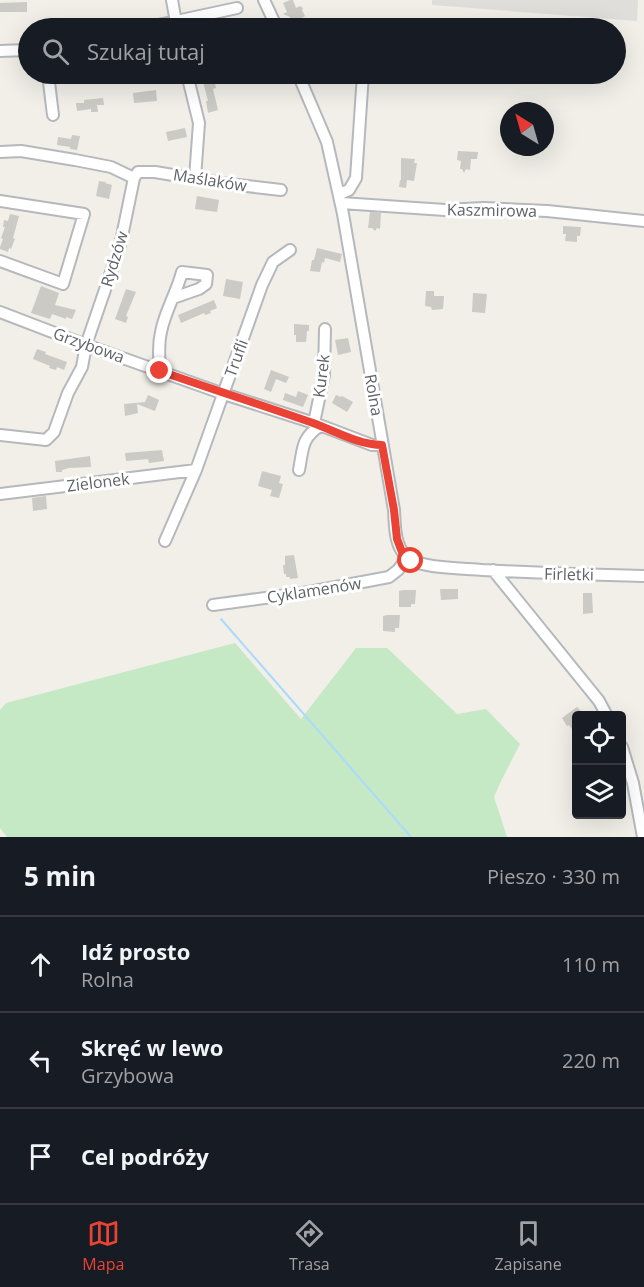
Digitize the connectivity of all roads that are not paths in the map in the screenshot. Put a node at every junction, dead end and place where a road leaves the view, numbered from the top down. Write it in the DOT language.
graph roads {
  1 [pos="172,0"];
  2 [pos="264,0"];
  3 [pos="237,8"];
  4 [pos="175,18"];
  5 [pos="201,18"];
  6 [pos="272,18"];
  7 [pos="18,50"];
  8 [pos="0,51"];
  9 [pos="49,84"];
  10 [pos="189,84"];
  11 [pos="302,84"];
  12 [pos="362,84"];
  13 [pos="53,115"];
  14 [pos="0,152"];
  15 [pos="136,175"];
  16 [pos="195,178"];
  17 [pos="281,190"];
  18 [pos="340,198"];
  19 [pos="0,201"];
  20 [pos="644,221"];
  21 [pos="290,250"];
  22 [pos="0,261"];
  23 [pos="173,298"];
  24 [pos="0,312"];
  25 [pos="325,329"];
  26 [pos="86,345"];
  27 [pos="160,371"];
  28 [pos="224,394"];
  29 [pos="300,419"];
  30 [pos="317,425"];
  31 [pos="0,435"];
  32 [pos="305,439"];
  33 [pos="382,445"];
  34 [pos="196,470"];
  35 [pos="299,470"];
  36 [pos="0,494"];
  37 [pos="165,541"];
  38 [pos="407,558"];
  39 [pos="493,570"];
  40 [pos="644,576"];
  41 [pos="213,605"];
  42 [pos="604,711"];
  43 [pos="626,762"];
  44 [pos="643,837"];
  1 -- 4 [label="street"];
  2 -- 6 [label="street"];
  3 -- 5 [label="street"];
  7 -- 8 [label="street"];
  9 -- 13 [label="street"];
  10 -- 16 [label="street"];
  11 -- 18 [label="street, Rolna"];
  12 -- 18 [label="street"];
  14 -- 15 [label="street, Maślaków"];
  15 -- 16 [label="street, Maślaków"];
  15 -- 26 [label="street, Rydzów"];
  16 -- 17 [label="street, Maślaków"];
  18 -- 20 [label="street, Kaszmirowa"];
  18 -- 33 [label="street, Rolna"];
  19 -- 22 [label="street"];
  21 -- 28 [label="street, Trufli"];
  23 -- 27 [label="street"];
  24 -- 26 [label="street, Grzybowa"];
  25 -- 30 [label="street, Kurek"];
  26 -- 27 [label="street, Grzybowa"];
  26 -- 31 [label="street, Rydzów"];
  27 -- 28 [label="street, Grzybowa"];
  28 -- 29 [label="street, Grzybowa"];
  28 -- 34 [label="street, Trufli"];
  29 -- 30 [label="street, Grzybowa"];
  29 -- 32 [label="street, Kurek"];
  30 -- 32 [label="street"];
  30 -- 33 [label="street, Grzybowa"];
  32 -- 35 [label="street, Kurek"];
  33 -- 38 [label="street, Rolna"];
  34 -- 36 [label="street, Zielonek"];
  34 -- 37 [label="street, Trufli"];
  38 -- 39 [label="street"];
  38 -- 41 [label="street, Cyklamenów"];
  39 -- 40 [label="street, Firletki"];
  39 -- 42 [label="street"];
  43 -- 44 [label="street"];
}
